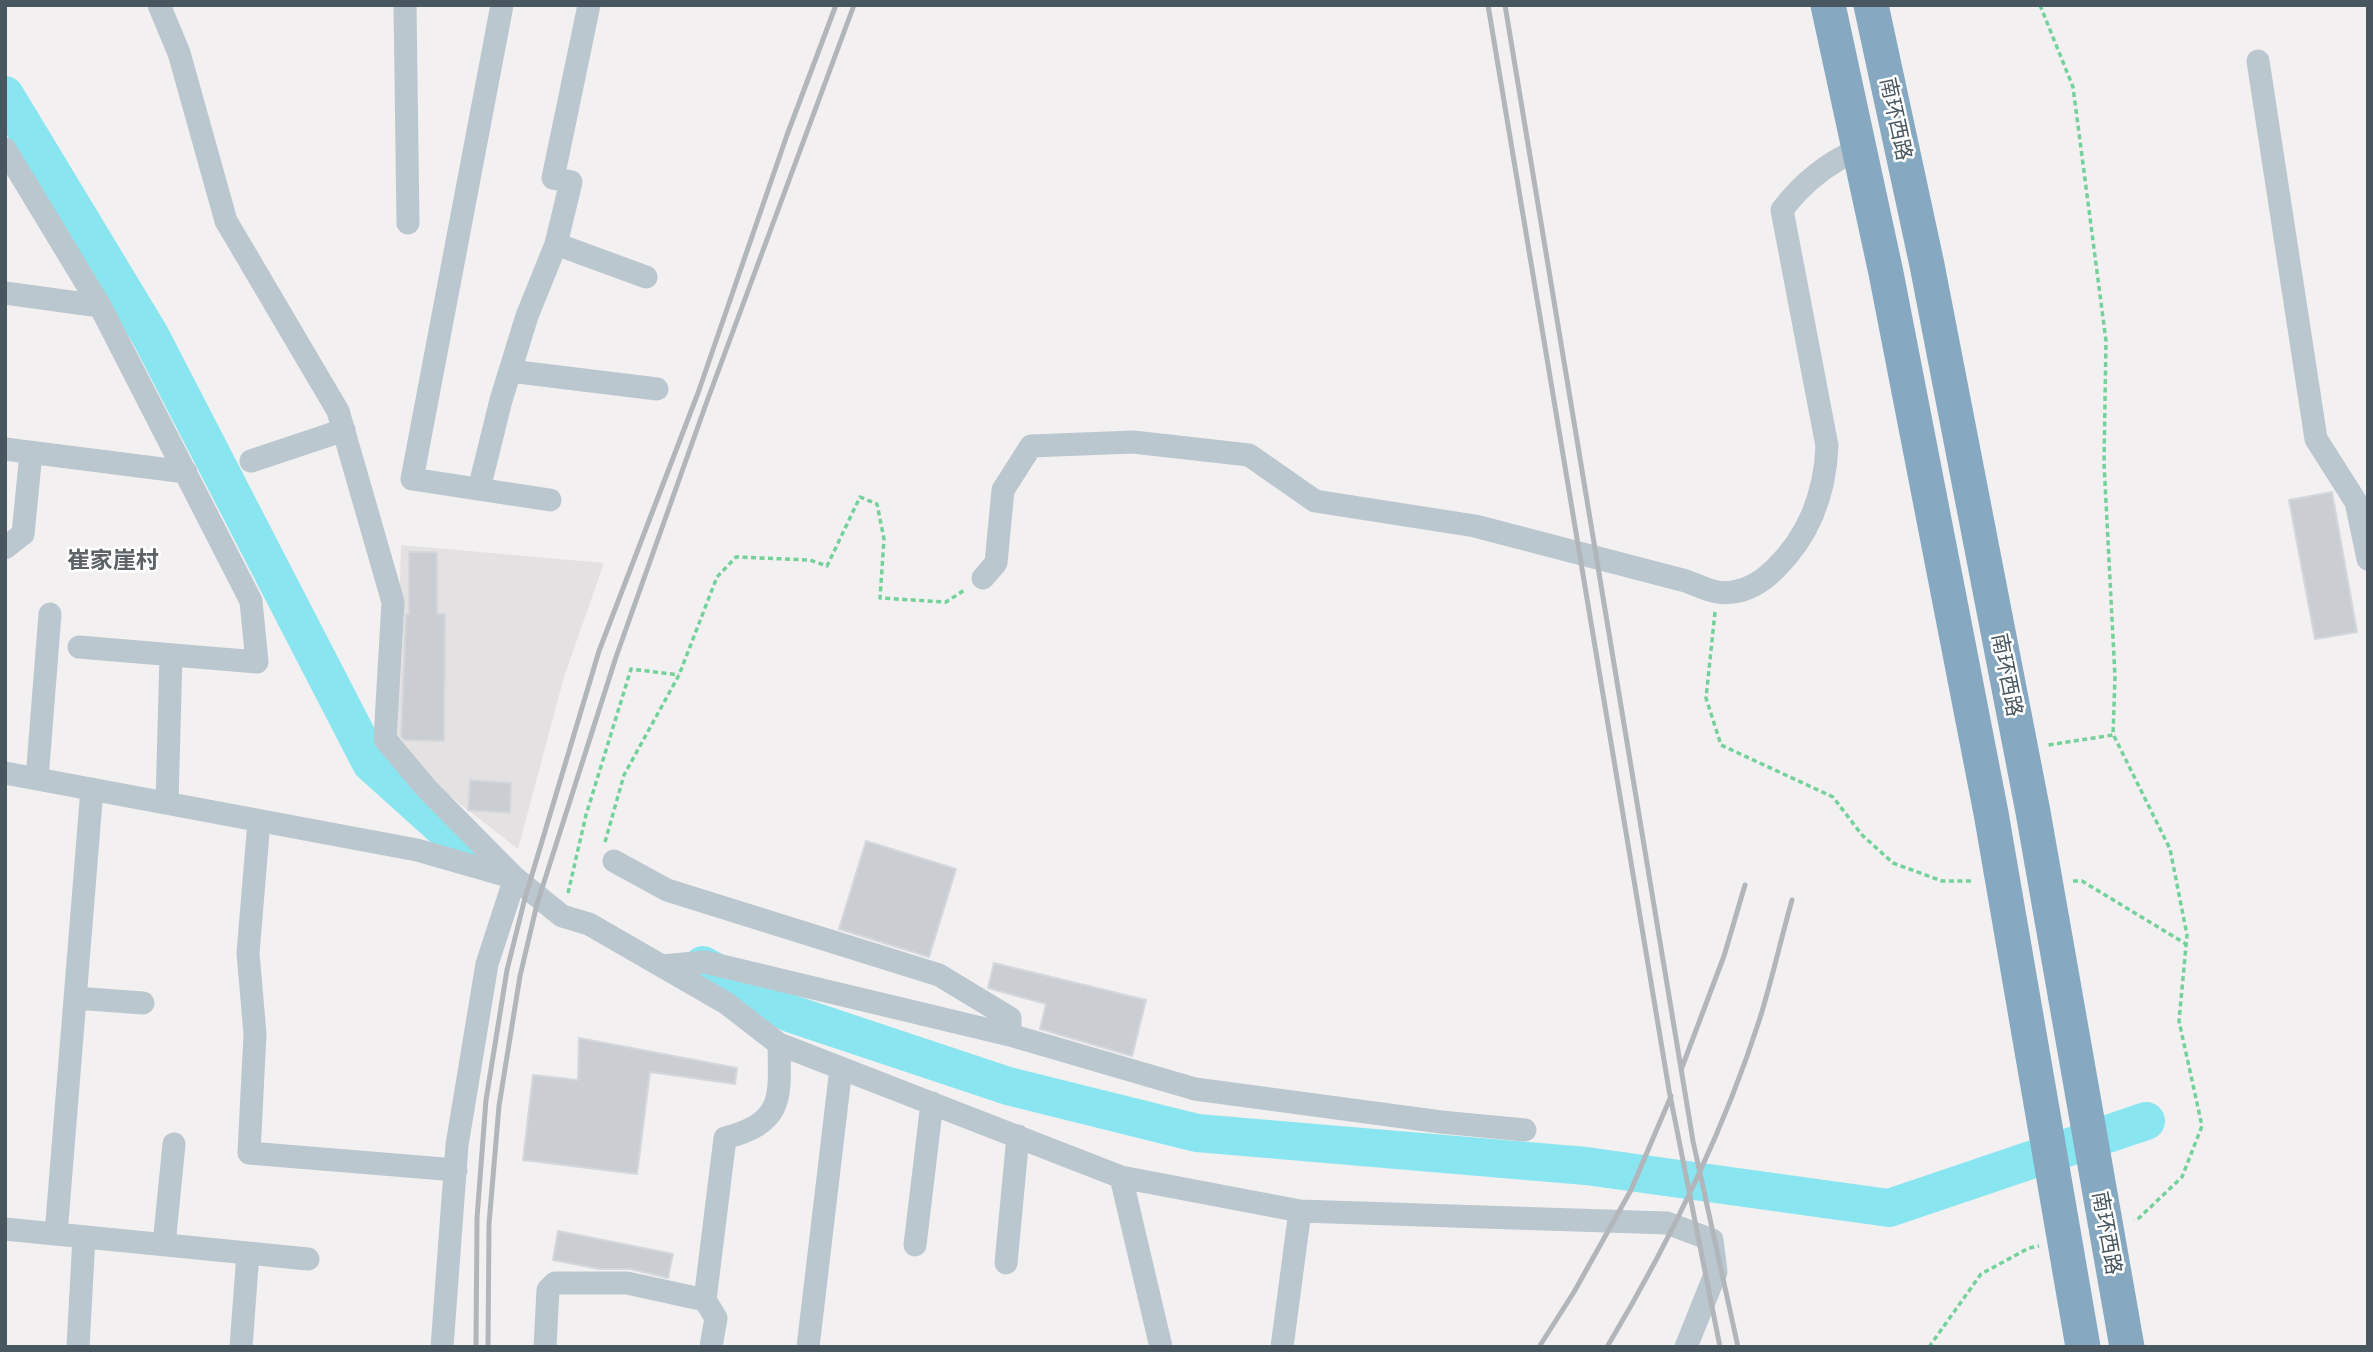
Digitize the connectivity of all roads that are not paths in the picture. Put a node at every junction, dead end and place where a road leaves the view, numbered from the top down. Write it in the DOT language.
graph roads {
  1 [pos="159,5"];
  2 [pos="405,5"];
  3 [pos="502,5"];
  4 [pos="589,5"];
  5 [pos="1828,5"];
  6 [pos="1871,5"];
  7 [pos="2258,61"];
  8 [pos="5,149"];
  9 [pos="1860,149"];
  10 [pos="408,223"];
  11 [pos="556,244"];
  12 [pos="646,277"];
  13 [pos="5,293"];
  14 [pos="100,306"];
  15 [pos="510,371"];
  16 [pos="657,389"];
  17 [pos="344,430"];
  18 [pos="5,449"];
  19 [pos="31,453"];
  20 [pos="251,461"];
  21 [pos="186,472"];
  22 [pos="479,489"];
  23 [pos="550,500"];
  24 [pos="5,548"];
  25 [pos="2368,559"];
  26 [pos="983,578"];
  27 [pos="50,614"];
  28 [pos="79,647"];
  29 [pos="171,654"];
  30 [pos="5,773"];
  31 [pos="37,779"];
  32 [pos="92,789"];
  33 [pos="167,803"];
  34 [pos="259,821"];
  35 [pos="614,860"];
  36 [pos="515,878"];
  37 [pos="662,966"];
  38 [pos="75,998"];
  39 [pos="143,1003"];
  40 [pos="1010,1035"];
  41 [pos="779,1044"];
  42 [pos="841,1068"];
  43 [pos="932,1103"];
  44 [pos="1525,1130"];
  45 [pos="1018,1136"];
  46 [pos="174,1144"];
  47 [pos="456,1170"];
  48 [pos="1121,1177"];
  49 [pos="1300,1211"];
  50 [pos="5,1229"];
  51 [pos="56,1234"];
  52 [pos="84,1237"];
  53 [pos="164,1245"];
  54 [pos="915,1245"];
  55 [pos="248,1253"];
  56 [pos="308,1259"];
  57 [pos="1006,1263"];
  58 [pos="705,1300"];
  59 [pos="2126,1339"];
  60 [pos="2082,1343"];
  61 [pos="78,1347"];
  62 [pos="241,1347"];
  63 [pos="442,1347"];
  64 [pos="545,1347"];
  65 [pos="711,1347"];
  66 [pos="808,1347"];
  67 [pos="1161,1347"];
  68 [pos="1282,1347"];
  69 [pos="1686,1347"];
  1 -- 17 [label="street"];
  2 -- 10 [label="street"];
  3 -- 22 [label="street"];
  4 -- 11 [label="street"];
  5 -- 9 [label="highway, 南环西路"];
  6 -- 59 [label="highway, 南环西路"];
  7 -- 25 [label="street"];
  8 -- 14 [label="street"];
  9 -- 26 [label="street"];
  9 -- 60 [label="highway, 南环西路"];
  11 -- 12 [label="street"];
  11 -- 15 [label="street"];
  13 -- 14 [label="street"];
  14 -- 21 [label="street"];
  15 -- 16 [label="street"];
  15 -- 22 [label="street"];
  17 -- 20 [label="street"];
  17 -- 36 [label="street"];
  18 -- 19 [label="street"];
  19 -- 21 [label="street"];
  19 -- 24 [label="street"];
  21 -- 29 [label="street"];
  22 -- 23 [label="street"];
  27 -- 31 [label="street"];
  28 -- 29 [label="street"];
  29 -- 33 [label="street"];
  30 -- 31 [label="street"];
  31 -- 32 [label="street"];
  32 -- 33 [label="street"];
  32 -- 38 [label="street"];
  33 -- 34 [label="street"];
  34 -- 36 [label="street"];
  34 -- 47 [label="street"];
  35 -- 40 [label="street"];
  36 -- 37 [label="street"];
  36 -- 47 [label="street"];
  37 -- 40 [label="street"];
  37 -- 41 [label="street"];
  38 -- 39 [label="street"];
  38 -- 51 [label="street"];
  40 -- 44 [label="street"];
  41 -- 42 [label="street"];
  41 -- 58 [label="street"];
  42 -- 43 [label="street"];
  42 -- 66 [label="street"];
  43 -- 45 [label="street"];
  43 -- 54 [label="street"];
  45 -- 48 [label="street"];
  45 -- 57 [label="street"];
  46 -- 53 [label="street"];
  47 -- 63 [label="street"];
  48 -- 49 [label="street"];
  48 -- 67 [label="street"];
  49 -- 68 [label="street"];
  49 -- 69 [label="street"];
  50 -- 51 [label="street"];
  51 -- 52 [label="street"];
  52 -- 53 [label="street"];
  52 -- 61 [label="street"];
  53 -- 55 [label="street"];
  55 -- 56 [label="street"];
  55 -- 62 [label="street"];
  58 -- 64 [label="street"];
  58 -- 65 [label="street"];
}
